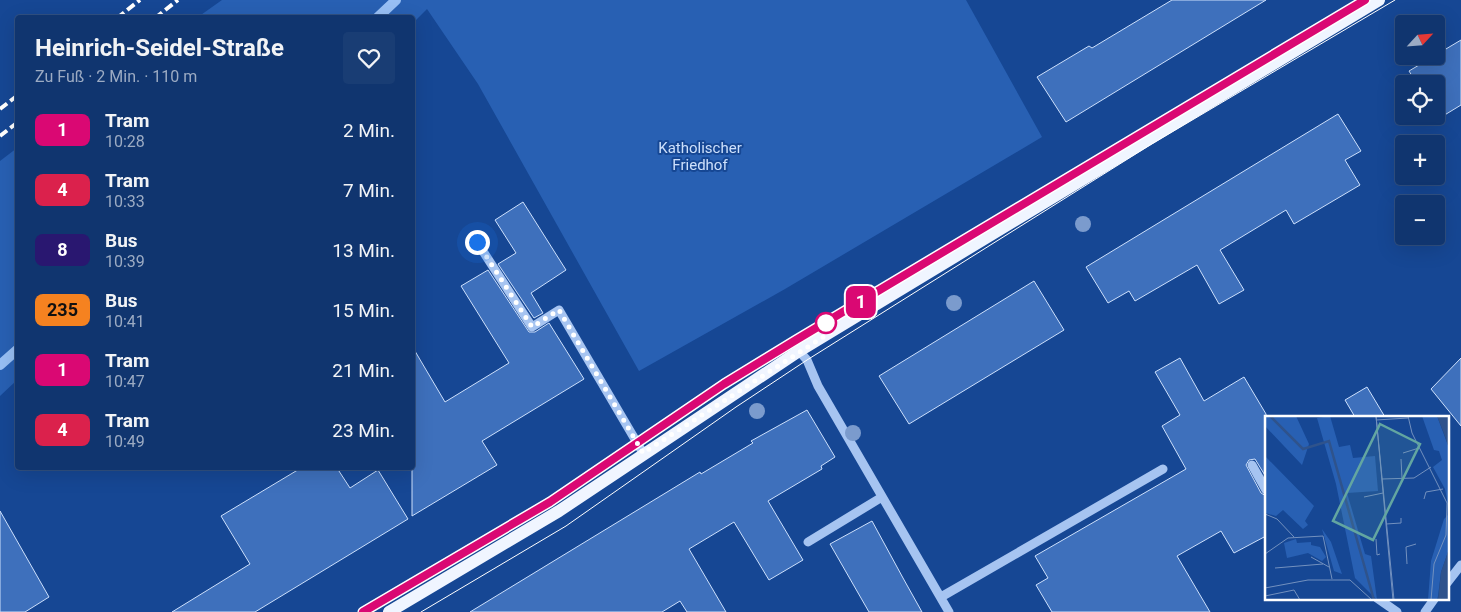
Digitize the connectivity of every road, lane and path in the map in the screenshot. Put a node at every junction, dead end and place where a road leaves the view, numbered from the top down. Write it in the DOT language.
graph roads {
  1 [pos="1379,0"];
  2 [pos="477,242"];
  3 [pos="800,351"];
  4 [pos="643,453"];
  5 [pos="1252,465"];
  6 [pos="1164,470"];
  7 [pos="1265,488"];
  8 [pos="882,497"];
  9 [pos="808,542"];
  10 [pos="1461,565"];
  11 [pos="1448,582"];
  12 [pos="940,597"];
  13 [pos="1380,600"];
  14 [pos="1434,600"];
  15 [pos="389,612"];
  16 [pos="948,612"];
  17 [pos="1397,612"];
  18 [pos="1425,612"];
  1 -- 3 [label="main road"];
  2 -- 4 [label="street"];
  3 -- 4 [label="main road"];
  3 -- 8 [label="street"];
  4 -- 15 [label="main road"];
  5 -- 7 [label="street"];
  6 -- 12 [label="street"];
  8 -- 9 [label="street"];
  8 -- 12 [label="street"];
  10 -- 11 [label="street"];
  12 -- 16 [label="street"];
  13 -- 17 [label="street"];
  14 -- 18 [label="street"];
}
